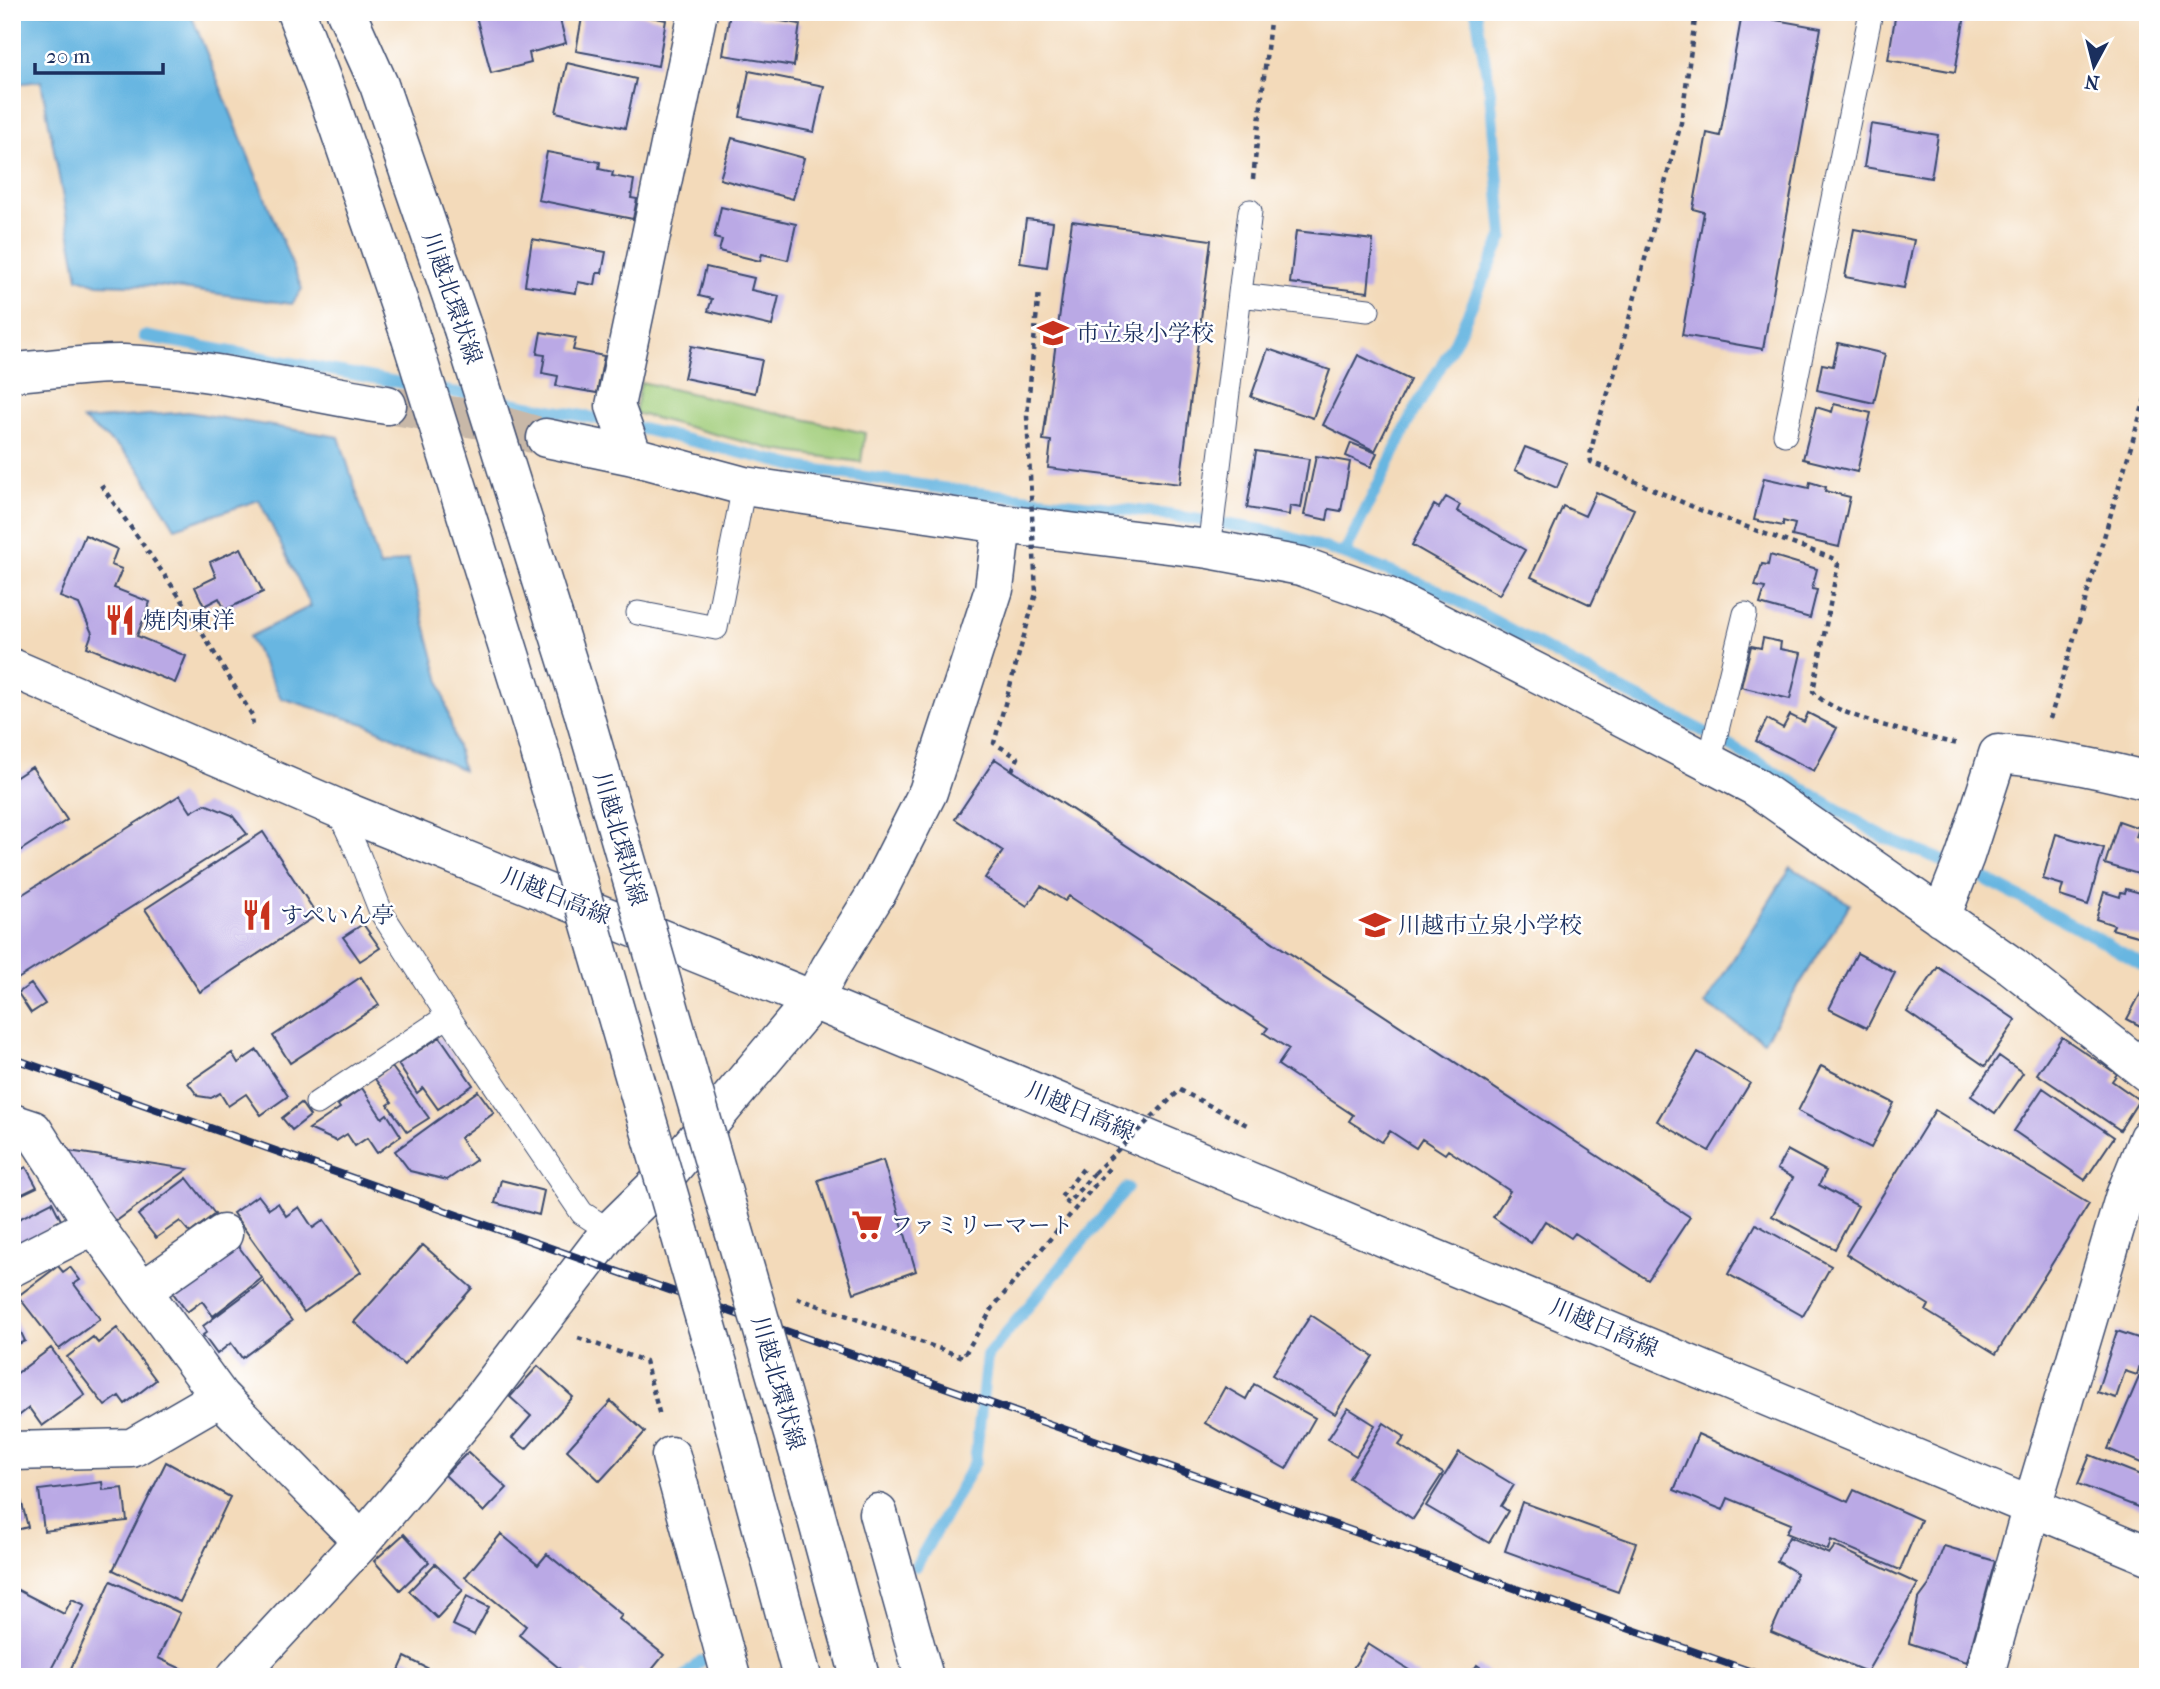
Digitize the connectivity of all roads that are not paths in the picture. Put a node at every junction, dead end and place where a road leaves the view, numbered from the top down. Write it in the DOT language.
graph roads {
  1 [pos="296,12"];
  2 [pos="346,12"];
  3 [pos="698,12"];
  4 [pos="1871,12"];
  5 [pos="1250,211"];
  6 [pos="1240,295"];
  7 [pos="1368,310"];
  8 [pos="12,372"];
  9 [pos="387,405"];
  10 [pos="1785,434"];
  11 [pos="546,438"];
  12 [pos="633,456"];
  13 [pos="744,486"];
  14 [pos="1002,524"];
  15 [pos="1209,549"];
  16 [pos="638,613"];
  17 [pos="1745,614"];
  18 [pos="12,668"];
  19 [pos="1714,745"];
  20 [pos="2148,782"];
  21 [pos="337,808"];
  22 [pos="1941,917"];
  23 [pos="813,1000"];
  24 [pos="448,1016"];
  25 [pos="2148,1073"];
  26 [pos="317,1103"];
  27 [pos="12,1123"];
  28 [pos="2148,1138"];
  29 [pos="94,1225"];
  30 [pos="610,1231"];
  31 [pos="223,1234"];
  32 [pos="12,1267"];
  33 [pos="142,1291"];
  34 [pos="220,1397"];
  35 [pos="12,1451"];
  36 [pos="671,1456"];
  37 [pos="2032,1506"];
  38 [pos="878,1513"];
  39 [pos="362,1541"];
  40 [pos="2148,1555"];
  41 [pos="246,1674"];
  42 [pos="730,1677"];
  43 [pos="802,1677"];
  44 [pos="860,1677"];
  45 [pos="924,1677"];
  46 [pos="1984,1677"];
  1 -- 43 [label="street, bridge"];
  2 -- 44 [label="street, 川越北環状線, bridge"];
  3 -- 12 [label="street"];
  4 -- 10 [label="lane"];
  5 -- 6 [label="lane"];
  6 -- 7 [label="lane"];
  6 -- 15 [label="lane"];
  8 -- 9 [label="street"];
  11 -- 12 [label="street"];
  12 -- 13 [label="street"];
  13 -- 14 [label="street"];
  13 -- 16 [label="lane"];
  14 -- 15 [label="street"];
  14 -- 23 [label="street"];
  15 -- 19 [label="street"];
  17 -- 19 [label="lane"];
  18 -- 21 [label="street, 川越日高線"];
  19 -- 22 [label="street"];
  20 -- 22 [label="street"];
  21 -- 23 [label="street, 川越日高線"];
  21 -- 24 [label="lane"];
  22 -- 25 [label="street"];
  23 -- 30 [label="street"];
  23 -- 37 [label="street, 川越日高線"];
  24 -- 26 [label="lane"];
  24 -- 30 [label="lane"];
  27 -- 29 [label="street"];
  28 -- 37 [label="street"];
  29 -- 32 [label="street"];
  29 -- 33 [label="street"];
  30 -- 39 [label="street"];
  31 -- 33 [label="street"];
  33 -- 34 [label="street"];
  34 -- 35 [label="street"];
  34 -- 39 [label="street"];
  36 -- 42 [label="street"];
  37 -- 40 [label="street, 川越日高線"];
  37 -- 46 [label="street"];
  38 -- 45 [label="street"];
  39 -- 41 [label="street"];
}
